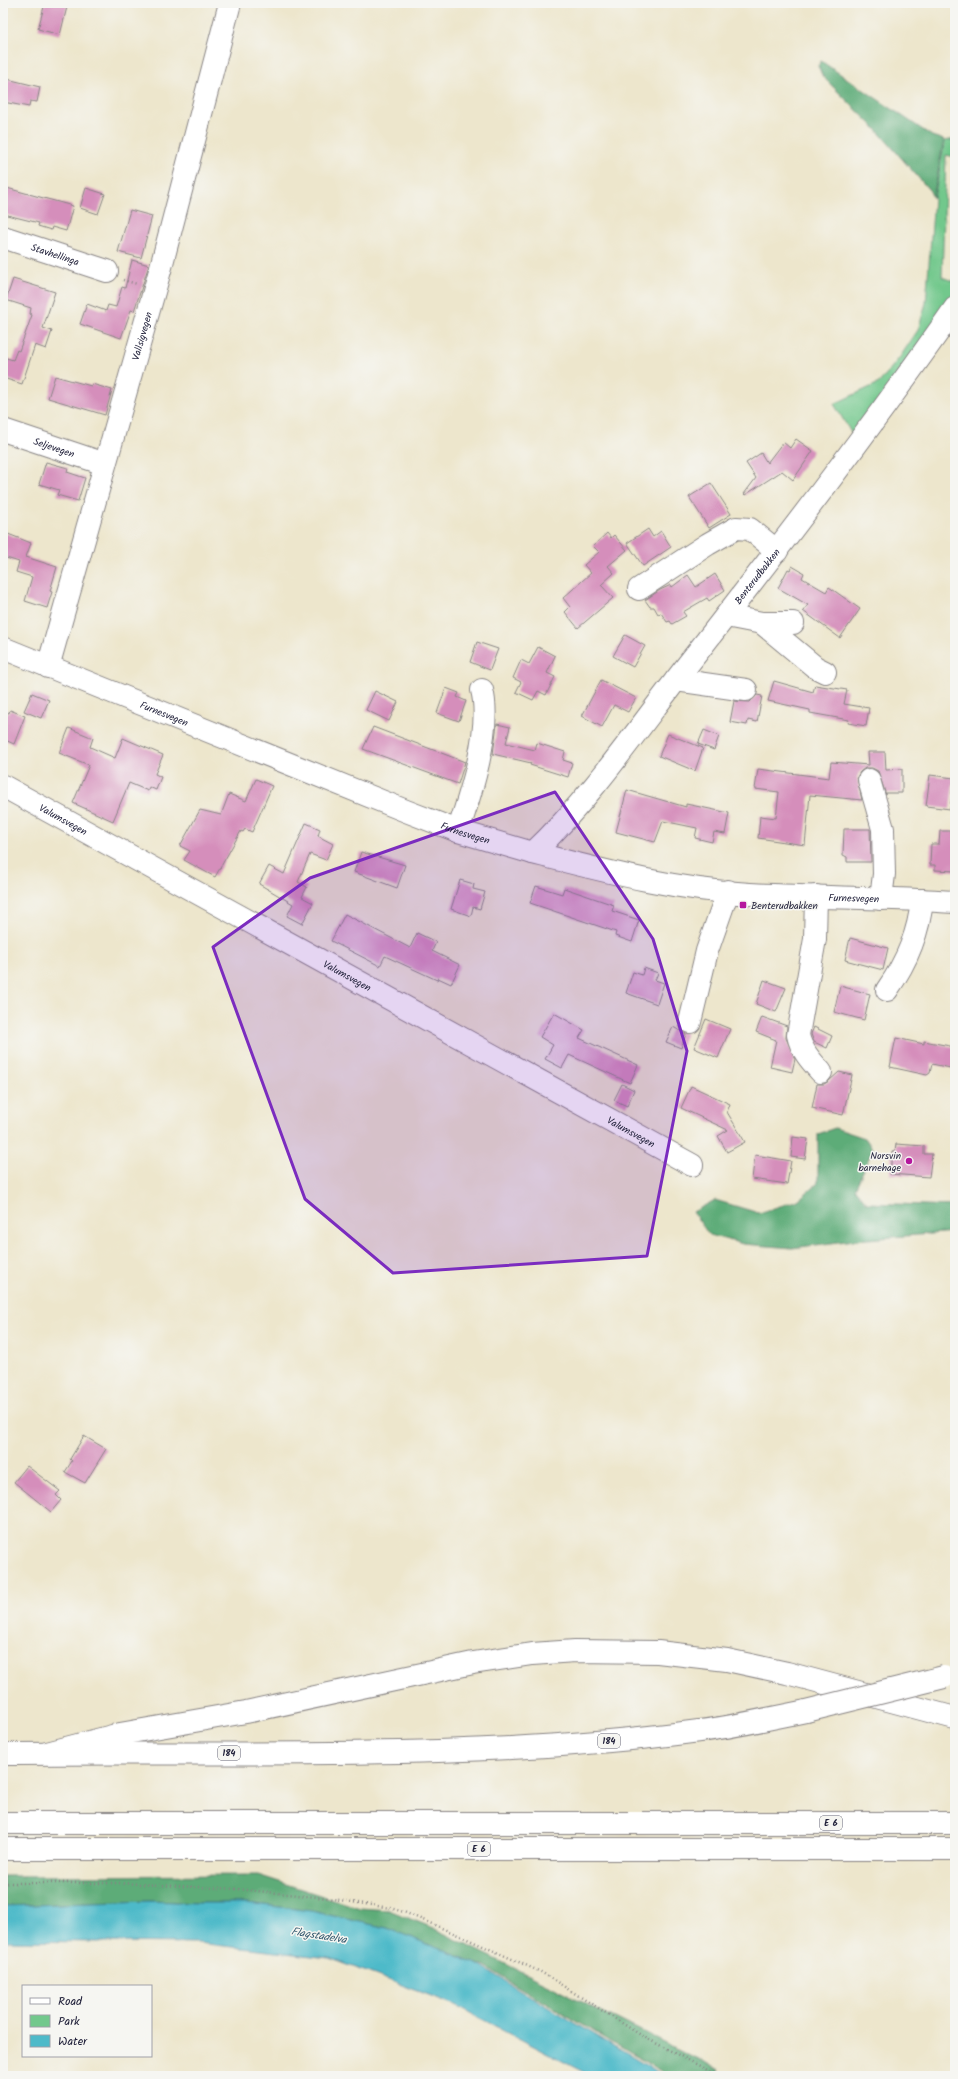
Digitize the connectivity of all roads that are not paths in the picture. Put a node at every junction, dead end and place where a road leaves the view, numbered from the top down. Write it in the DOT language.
graph roads {
  1 [pos="230,3"];
  2 [pos="3,237"];
  3 [pos="107,271"];
  4 [pos="955,308"];
  5 [pos="3,430"];
  6 [pos="105,464"];
  7 [pos="777,551"];
  8 [pos="639,589"];
  9 [pos="726,616"];
  10 [pos="762,623"];
  11 [pos="793,623"];
  12 [pos="3,648"];
  13 [pos="48,667"];
  14 [pos="825,672"];
  15 [pos="676,680"];
  16 [pos="482,690"];
  17 [pos="746,690"];
  18 [pos="869,780"];
  19 [pos="3,786"];
  20 [pos="458,831"];
  21 [pos="533,854"];
  22 [pos="728,891"];
  23 [pos="816,896"];
  24 [pos="881,899"];
  25 [pos="922,900"];
  26 [pos="955,902"];
  27 [pos="887,990"];
  28 [pos="690,1022"];
  29 [pos="821,1072"];
  30 [pos="692,1165"];
  31 [pos="950,1675"];
  32 [pos="955,1718"];
  33 [pos="47,1753"];
  34 [pos="3,1754"];
  35 [pos="3,1823"];
  36 [pos="955,1823"];
  37 [pos="955,1848"];
  38 [pos="3,1849"];
  1 -- 6 [label="main road, Vallsigvegen"];
  2 -- 3 [label="main road, Stavhellinga"];
  4 -- 7 [label="main road, Benterudbakken"];
  5 -- 6 [label="main road, Seljevegen"];
  6 -- 13 [label="main road, Vallsigvegen"];
  7 -- 8 [label="main road"];
  7 -- 9 [label="main road, Benterudbakken"];
  9 -- 10 [label="main road"];
  9 -- 15 [label="main road, Benterudbakken"];
  10 -- 11 [label="main road"];
  10 -- 14 [label="main road"];
  12 -- 13 [label="main road, Furnesvegen"];
  13 -- 20 [label="main road, Furnesvegen"];
  15 -- 17 [label="main road"];
  15 -- 21 [label="main road, Benterudbakken"];
  16 -- 20 [label="main road"];
  18 -- 24 [label="main road"];
  19 -- 30 [label="main road, Valumsvegen"];
  20 -- 21 [label="main road, Furnesvegen"];
  21 -- 22 [label="main road, Furnesvegen"];
  22 -- 23 [label="main road, Furnesvegen"];
  22 -- 28 [label="main road"];
  23 -- 24 [label="main road, Furnesvegen"];
  23 -- 29 [label="main road"];
  24 -- 25 [label="main road, Furnesvegen"];
  25 -- 26 [label="main road, Furnesvegen"];
  25 -- 27 [label="main road"];
  31 -- 33 [label="main road, 184, bridge"];
  32 -- 33 [label="main road"];
  33 -- 34 [label="main road, 184"];
  35 -- 36 [label="main road, E 6"];
  37 -- 38 [label="main road, E 6"];
}
